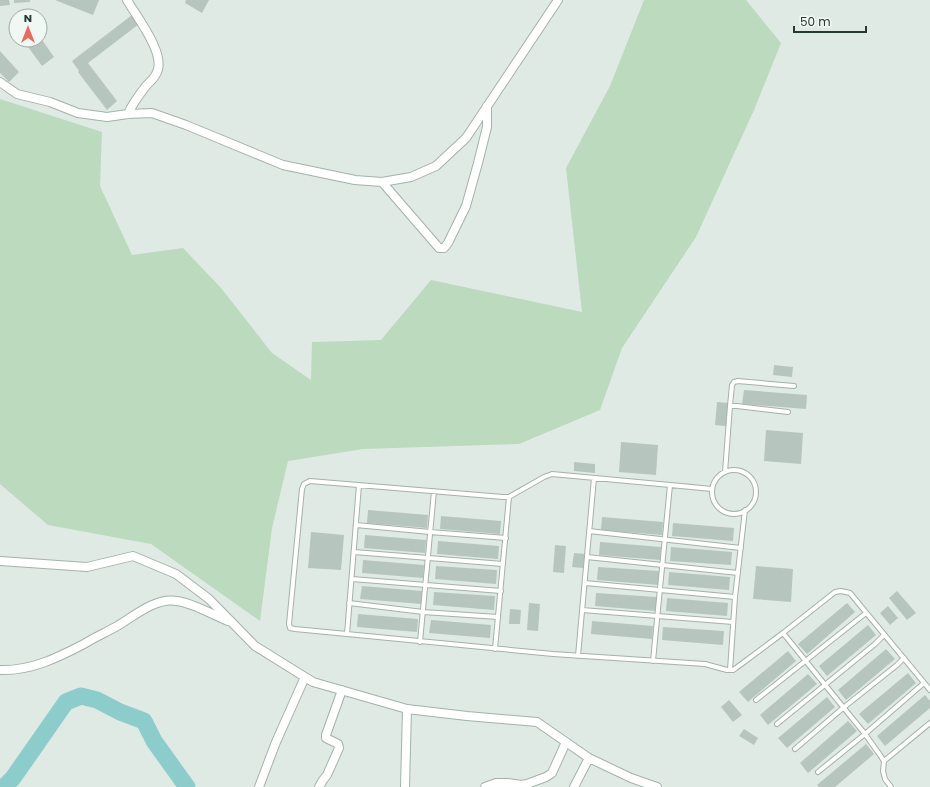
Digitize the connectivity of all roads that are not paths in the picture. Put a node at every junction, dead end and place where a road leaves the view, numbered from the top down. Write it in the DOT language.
graph roads {
  1 [pos="127,0"];
  2 [pos="558,0"];
  3 [pos="0,82"];
  4 [pos="488,105"];
  5 [pos="128,114"];
  6 [pos="382,182"];
  7 [pos="794,386"];
  8 [pos="730,406"];
  9 [pos="788,412"];
  10 [pos="725,472"];
  11 [pos="594,478"];
  12 [pos="670,484"];
  13 [pos="359,485"];
  14 [pos="712,490"];
  15 [pos="434,491"];
  16 [pos="509,497"];
  17 [pos="745,510"];
  18 [pos="356,525"];
  19 [pos="589,530"];
  20 [pos="430,532"];
  21 [pos="506,538"];
  22 [pos="665,540"];
  23 [pos="741,548"];
  24 [pos="354,552"];
  25 [pos="587,557"];
  26 [pos="428,558"];
  27 [pos="0,561"];
  28 [pos="503,564"];
  29 [pos="663,566"];
  30 [pos="738,573"];
  31 [pos="352,579"];
  32 [pos="585,583"];
  33 [pos="425,585"];
  34 [pos="501,591"];
  35 [pos="660,591"];
  36 [pos="735,597"];
  37 [pos="350,604"];
  38 [pos="582,610"];
  39 [pos="423,612"];
  40 [pos="866,612"];
  41 [pos="658,617"];
  42 [pos="498,618"];
  43 [pos="733,622"];
  44 [pos="233,623"];
  45 [pos="782,633"];
  46 [pos="347,634"];
  47 [pos="884,635"];
  48 [pos="420,642"];
  49 [pos="495,649"];
  50 [pos="578,656"];
  51 [pos="904,658"];
  52 [pos="653,661"];
  53 [pos="805,661"];
  54 [pos="0,670"];
  55 [pos="730,670"];
  56 [pos="305,677"];
  57 [pos="924,683"];
  58 [pos="824,684"];
  59 [pos="342,690"];
  60 [pos="930,690"];
  61 [pos="756,700"];
  62 [pos="844,708"];
  63 [pos="407,709"];
  64 [pos="930,723"];
  65 [pos="777,724"];
  66 [pos="865,734"];
  67 [pos="566,742"];
  68 [pos="795,749"];
  69 [pos="589,758"];
  70 [pos="884,761"];
  71 [pos="818,772"];
  72 [pos="259,787"];
  73 [pos="319,787"];
  74 [pos="405,787"];
  75 [pos="485,787"];
  76 [pos="574,787"];
  77 [pos="657,787"];
  78 [pos="891,787"];
  1 -- 5 [label="street"];
  2 -- 4 [label="street"];
  3 -- 5 [label="street"];
  4 -- 6 [label="street"];
  4 -- 6 [label="street"];
  5 -- 6 [label="street"];
  7 -- 8 [label="lane"];
  8 -- 9 [label="lane"];
  8 -- 10 [label="lane"];
  10 -- 14 [label="lane"];
  10 -- 17 [label="lane"];
  11 -- 12 [label="lane"];
  11 -- 16 [label="lane"];
  11 -- 19 [label="lane"];
  12 -- 14 [label="lane"];
  12 -- 22 [label="lane"];
  13 -- 15 [label="lane"];
  13 -- 18 [label="lane"];
  13 -- 46 [label="lane"];
  14 -- 17 [label="lane"];
  15 -- 16 [label="lane"];
  15 -- 20 [label="lane"];
  16 -- 21 [label="lane"];
  17 -- 23 [label="lane"];
  18 -- 20 [label="lane"];
  18 -- 24 [label="lane"];
  19 -- 22 [label="lane"];
  19 -- 25 [label="lane"];
  20 -- 21 [label="lane"];
  20 -- 26 [label="lane"];
  21 -- 28 [label="lane"];
  22 -- 23 [label="lane"];
  22 -- 29 [label="lane"];
  23 -- 30 [label="lane"];
  24 -- 26 [label="lane"];
  24 -- 31 [label="lane"];
  25 -- 29 [label="lane"];
  25 -- 32 [label="lane"];
  26 -- 28 [label="lane"];
  26 -- 33 [label="lane"];
  27 -- 44 [label="street"];
  28 -- 34 [label="lane"];
  29 -- 30 [label="lane"];
  29 -- 35 [label="lane"];
  30 -- 36 [label="lane"];
  31 -- 33 [label="lane"];
  31 -- 37 [label="lane"];
  32 -- 35 [label="lane"];
  32 -- 38 [label="lane"];
  33 -- 34 [label="lane"];
  33 -- 39 [label="lane"];
  34 -- 42 [label="lane"];
  35 -- 36 [label="lane"];
  35 -- 41 [label="lane"];
  36 -- 43 [label="lane"];
  37 -- 39 [label="lane"];
  37 -- 46 [label="lane"];
  38 -- 41 [label="lane"];
  38 -- 50 [label="lane"];
  39 -- 42 [label="lane"];
  39 -- 48 [label="lane"];
  40 -- 45 [label="lane"];
  40 -- 47 [label="lane"];
  40 -- 53 [label="lane"];
  41 -- 43 [label="lane"];
  41 -- 52 [label="lane"];
  42 -- 49 [label="lane"];
  43 -- 55 [label="lane"];
  44 -- 54 [label="street"];
  44 -- 56 [label="street"];
  45 -- 53 [label="lane"];
  45 -- 55 [label="lane"];
  46 -- 48 [label="lane"];
  47 -- 51 [label="lane"];
  47 -- 58 [label="lane"];
  48 -- 49 [label="lane"];
  49 -- 50 [label="lane"];
  50 -- 52 [label="lane"];
  51 -- 57 [label="lane"];
  51 -- 62 [label="lane"];
  52 -- 55 [label="lane"];
  53 -- 58 [label="lane"];
  53 -- 61 [label="lane"];
  56 -- 59 [label="street"];
  56 -- 72 [label="street"];
  57 -- 60 [label="lane"];
  57 -- 66 [label="lane"];
  58 -- 62 [label="lane"];
  58 -- 65 [label="lane"];
  59 -- 63 [label="street"];
  59 -- 73 [label="street"];
  62 -- 66 [label="lane"];
  62 -- 68 [label="lane"];
  63 -- 67 [label="street"];
  63 -- 74 [label="street"];
  64 -- 70 [label="lane"];
  66 -- 70 [label="lane"];
  66 -- 71 [label="lane"];
  67 -- 69 [label="street"];
  67 -- 75 [label="street"];
  69 -- 76 [label="street"];
  69 -- 77 [label="street"];
  70 -- 78 [label="lane"];
}
